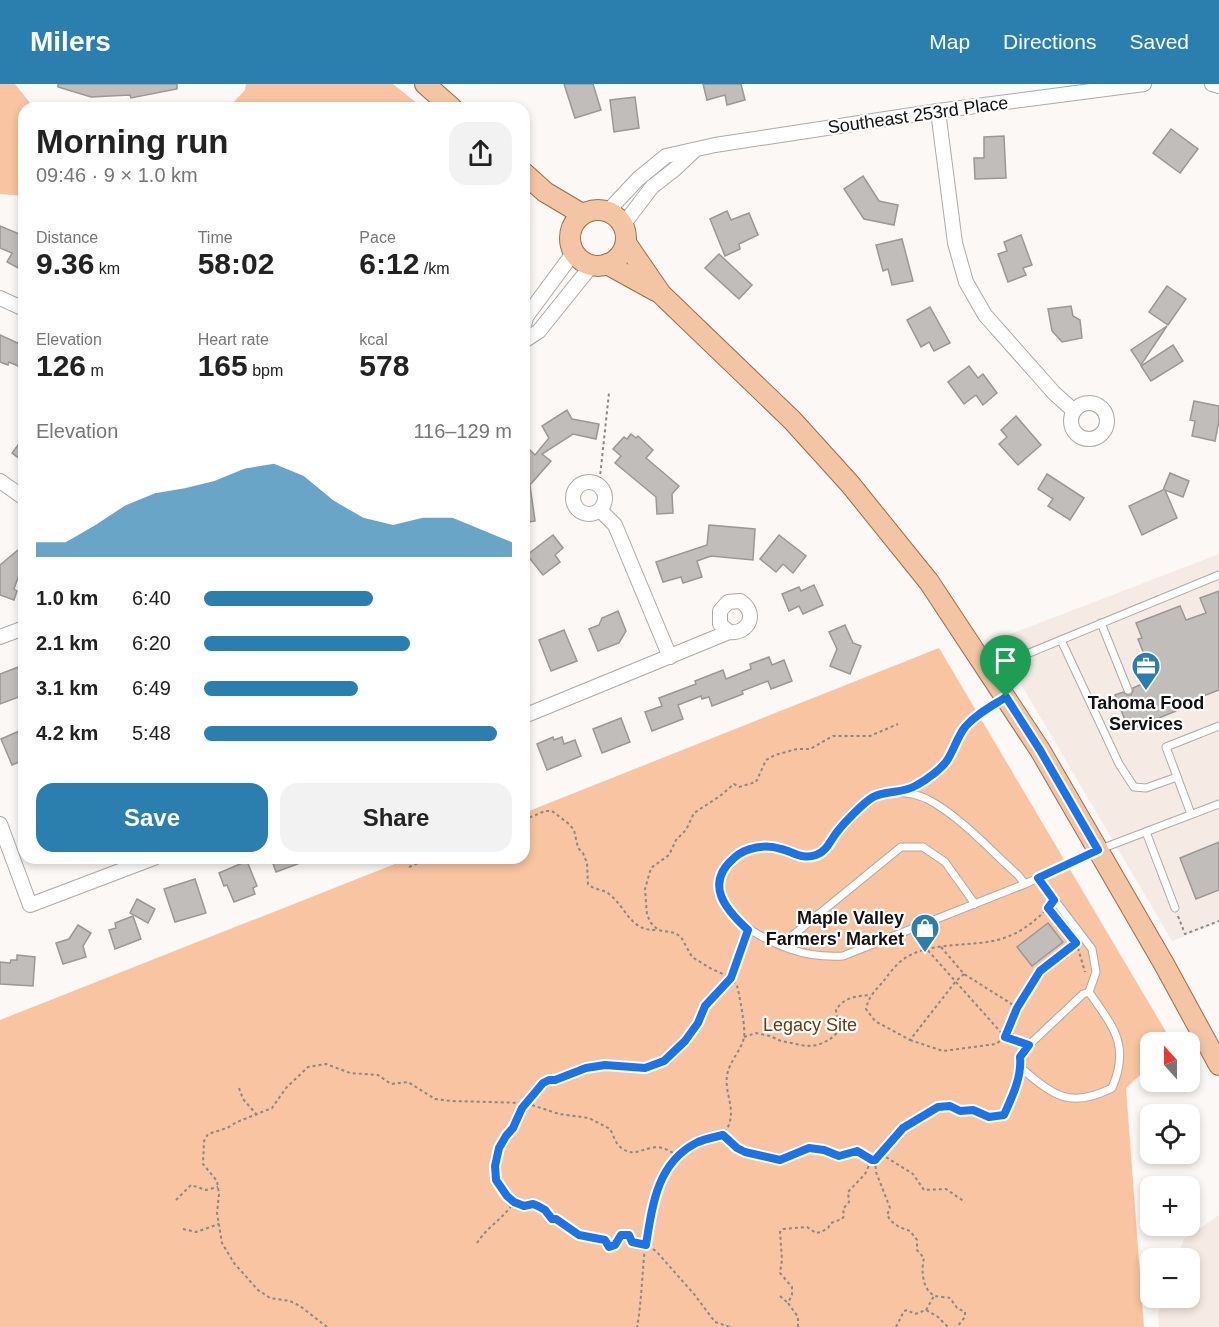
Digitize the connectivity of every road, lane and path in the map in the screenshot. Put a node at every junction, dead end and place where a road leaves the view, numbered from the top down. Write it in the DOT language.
graph roads {
  1 [pos="425,84"];
  2 [pos="1144,84"];
  3 [pos="1212,84"];
  4 [pos="1110,86"];
  5 [pos="1219,86"];
  6 [pos="445,102"];
  7 [pos="938,111"];
  8 [pos="693,152"];
  9 [pos="530,178"];
  10 [pos="545,192"];
  11 [pos="608,212"];
  12 [pos="582,214"];
  13 [pos="570,232"];
  14 [pos="624,234"];
  15 [pos="574,252"];
  16 [pos="600,265"];
  17 [pos="660,294"];
  18 [pos="0,298"];
  19 [pos="18,306"];
  20 [pos="530,312"];
  21 [pos="530,337"];
  22 [pos="609,393"];
  23 [pos="1074,411"];
  24 [pos="0,482"];
  25 [pos="599,486"];
  26 [pos="18,494"];
  27 [pos="600,510"];
  28 [pos="1219,575"];
  29 [pos="1101,623"];
  30 [pos="18,630"];
  31 [pos="729,632"];
  32 [pos="0,637"];
  33 [pos="1061,639"];
  34 [pos="670,657"];
  35 [pos="988,669"];
  36 [pos="1128,690"];
  37 [pos="1006,697"];
  38 [pos="530,714"];
  39 [pos="898,724"];
  40 [pos="1219,726"];
  41 [pos="1177,777"];
  42 [pos="902,792"];
  43 [pos="1219,804"];
  44 [pos="1191,814"];
  45 [pos="530,817"];
  46 [pos="0,824"];
  47 [pos="1146,832"];
  48 [pos="1098,850"];
  49 [pos="138,864"];
  50 [pos="416,864"];
  51 [pos="409,867"];
  52 [pos="1038,878"];
  53 [pos="1025,884"];
  54 [pos="1054,900"];
  55 [pos="975,904"];
  56 [pos="1175,908"];
  57 [pos="1219,921"];
  58 [pos="658,930"];
  59 [pos="748,930"];
  60 [pos="910,930"];
  61 [pos="781,945"];
  62 [pos="941,947"];
  63 [pos="928,950"];
  64 [pos="964,974"];
  65 [pos="731,978"];
  66 [pos="956,981"];
  67 [pos="1089,992"];
  68 [pos="872,995"];
  69 [pos="1017,1008"];
  70 [pos="1005,1037"];
  71 [pos="744,1038"];
  72 [pos="910,1040"];
  73 [pos="1029,1045"];
  74 [pos="1219,1065"];
  75 [pos="1021,1068"];
  76 [pos="239,1088"];
  77 [pos="526,1103"];
  78 [pos="257,1115"];
  79 [pos="723,1135"];
  80 [pos="881,1154"];
  81 [pos="679,1156"];
  82 [pos="873,1160"];
  83 [pos="218,1187"];
  84 [pos="176,1200"];
  85 [pos="514,1202"];
  86 [pos="965,1202"];
  87 [pos="219,1224"];
  88 [pos="183,1229"];
  89 [pos="477,1243"];
  90 [pos="646,1245"];
  91 [pos="780,1296"];
  92 [pos="934,1296"];
  93 [pos="788,1303"];
  94 [pos="926,1310"];
  95 [pos="325,1326"];
  96 [pos="637,1327"];
  97 [pos="730,1327"];
  98 [pos="798,1327"];
  99 [pos="896,1327"];
  100 [pos="948,1327"];
  101 [pos="957,1327"];
  1 -- 6 [label="main road"];
  2 -- 4 [label="street, Southeast 253rd Place"];
  3 -- 5 [label="street"];
  4 -- 7 [label="street, Southeast 253rd Place"];
  7 -- 8 [label="street, Southeast 253rd Place"];
  7 -- 23 [label="street"];
  8 -- 11 [label="street, Southeast 253rd Place"];
  8 -- 14 [label="street, Southeast 253rd Place"];
  9 -- 10 [label="main road"];
  10 -- 12 [label="main road"];
  10 -- 13 [label="main road"];
  11 -- 12 [label="main road"];
  11 -- 14 [label="main road"];
  12 -- 13 [label="main road"];
  13 -- 15 [label="main road"];
  14 -- 16 [label="main road"];
  14 -- 17 [label="main road"];
  15 -- 16 [label="main road"];
  15 -- 20 [label="street"];
  16 -- 17 [label="main road"];
  16 -- 21 [label="street"];
  17 -- 35 [label="main road"];
  18 -- 19 [label="street"];
  22 -- 25 [label="path"];
  24 -- 26 [label="street"];
  25 -- 27 [label="street"];
  25 -- 27 [label="street"];
  27 -- 34 [label="street"];
  28 -- 29 [label="lane"];
  29 -- 33 [label="lane"];
  29 -- 36 [label="lane"];
  30 -- 32 [label="street"];
  31 -- 34 [label="street"];
  33 -- 35 [label="lane"];
  33 -- 41 [label="lane"];
  34 -- 38 [label="street"];
  35 -- 37 [label="main road"];
  37 -- 42 [label="path"];
  37 -- 48 [label="main road"];
  39 -- 58 [label="path"];
  40 -- 41 [label="lane"];
  41 -- 44 [label="lane"];
  42 -- 53 [label="lane"];
  42 -- 59 [label="lane"];
  43 -- 44 [label="lane"];
  44 -- 47 [label="lane"];
  45 -- 58 [label="path"];
  46 -- 49 [label="street"];
  47 -- 48 [label="lane"];
  47 -- 56 [label="lane"];
  48 -- 52 [label="lane"];
  48 -- 74 [label="main road"];
  50 -- 51 [label="path"];
  52 -- 53 [label="lane"];
  52 -- 54 [label="lane"];
  53 -- 55 [label="lane"];
  54 -- 62 [label="path"];
  54 -- 67 [label="lane"];
  55 -- 60 [label="lane"];
  55 -- 61 [label="lane"];
  56 -- 57 [label="path"];
  58 -- 65 [label="path"];
  59 -- 61 [label="lane"];
  59 -- 65 [label="path"];
  60 -- 61 [label="lane"];
  60 -- 63 [label="path"];
  62 -- 63 [label="path"];
  62 -- 64 [label="path"];
  63 -- 66 [label="path"];
  63 -- 68 [label="path"];
  64 -- 66 [label="path"];
  64 -- 69 [label="path"];
  65 -- 71 [label="path"];
  65 -- 77 [label="path"];
  66 -- 70 [label="path"];
  66 -- 72 [label="path"];
  67 -- 69 [label="path"];
  67 -- 73 [label="lane"];
  67 -- 75 [label="lane"];
  68 -- 71 [label="path"];
  68 -- 72 [label="path"];
  69 -- 70 [label="path"];
  70 -- 72 [label="path"];
  70 -- 73 [label="path"];
  71 -- 79 [label="path"];
  73 -- 75 [label="lane"];
  75 -- 80 [label="path"];
  76 -- 78 [label="path"];
  77 -- 78 [label="path"];
  77 -- 81 [label="path"];
  77 -- 85 [label="path"];
  78 -- 83 [label="path"];
  79 -- 81 [label="path"];
  79 -- 82 [label="path"];
  80 -- 82 [label="path"];
  80 -- 86 [label="path"];
  81 -- 90 [label="path"];
  82 -- 92 [label="path"];
  82 -- 93 [label="path"];
  83 -- 84 [label="path"];
  83 -- 87 [label="path"];
  85 -- 89 [label="path"];
  85 -- 90 [label="path"];
  87 -- 88 [label="path"];
  87 -- 95 [label="path"];
  90 -- 96 [label="path"];
  90 -- 97 [label="path"];
  91 -- 93 [label="path"];
  92 -- 94 [label="path"];
  92 -- 101 [label="path"];
  93 -- 98 [label="path"];
  94 -- 99 [label="path"];
  94 -- 100 [label="path"];
}
